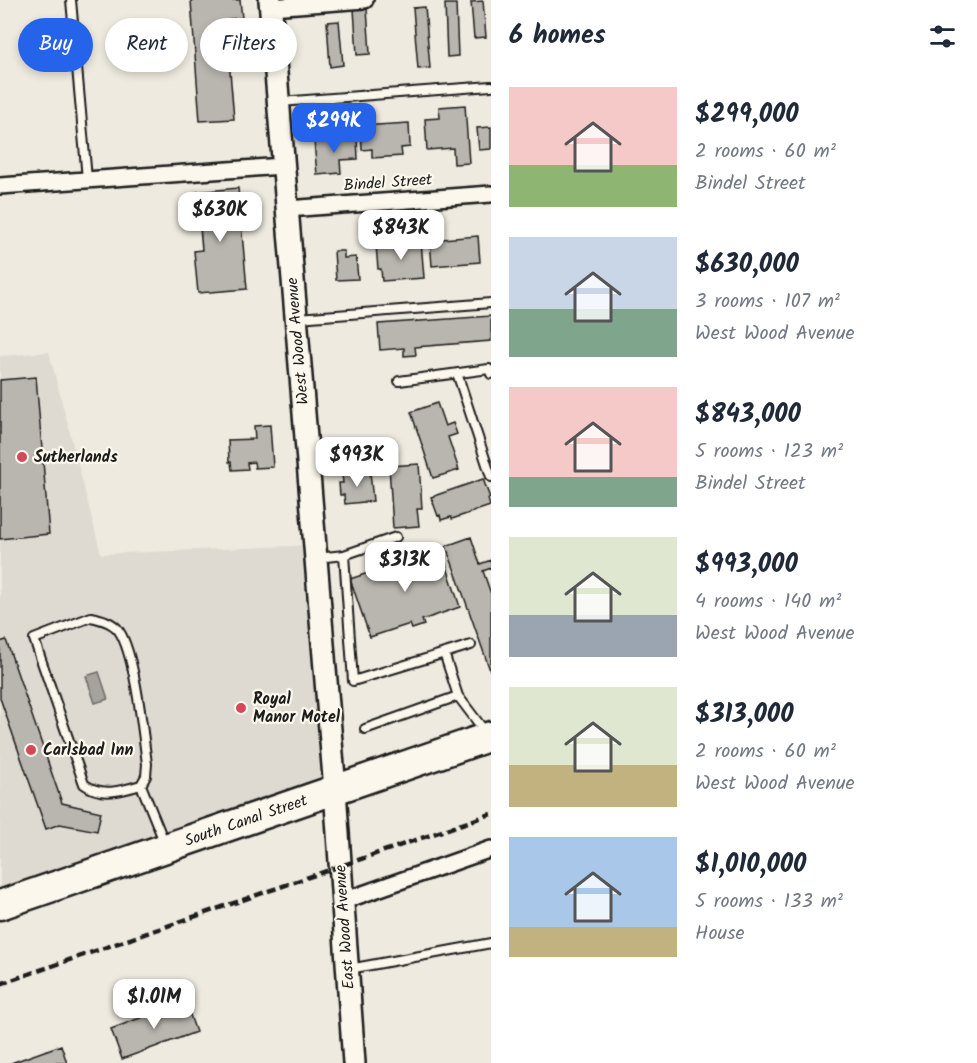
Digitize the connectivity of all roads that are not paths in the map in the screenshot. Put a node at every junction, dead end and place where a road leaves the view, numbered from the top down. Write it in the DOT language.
graph roads {
  1 [pos="71,0"];
  2 [pos="365,0"];
  3 [pos="270,3"];
  4 [pos="491,86"];
  5 [pos="278,102"];
  6 [pos="283,166"];
  7 [pos="87,179"];
  8 [pos="0,186"];
  9 [pos="491,194"];
  10 [pos="287,209"];
  11 [pos="491,303"];
  12 [pos="296,318"];
  13 [pos="457,373"];
  14 [pos="491,374"];
  15 [pos="399,381"];
  16 [pos="491,477"];
  17 [pos="396,537"];
  18 [pos="344,555"];
  19 [pos="316,558"];
  20 [pos="471,645"];
  21 [pos="444,653"];
  22 [pos="458,696"];
  23 [pos="365,729"];
  24 [pos="490,736"];
  25 [pos="141,785"];
  26 [pos="335,790"];
  27 [pos="167,848"];
  28 [pos="491,849"];
  29 [pos="343,901"];
  30 [pos="0,905"];
  31 [pos="491,943"];
  32 [pos="348,970"];
  33 [pos="354,1063"];
  1 -- 7 [label="lane"];
  2 -- 3 [label="street"];
  3 -- 5 [label="street, West Wood Avenue"];
  4 -- 5 [label="lane"];
  5 -- 6 [label="street, West Wood Avenue"];
  6 -- 7 [label="street"];
  6 -- 10 [label="street, West Wood Avenue"];
  7 -- 8 [label="street"];
  9 -- 10 [label="street, Bindel Street"];
  10 -- 12 [label="street, West Wood Avenue"];
  11 -- 12 [label="lane"];
  12 -- 19 [label="street, West Wood Avenue"];
  13 -- 14 [label="lane"];
  13 -- 15 [label="lane"];
  13 -- 16 [label="lane"];
  17 -- 18 [label="lane"];
  18 -- 19 [label="lane"];
  18 -- 21 [label="lane"];
  19 -- 26 [label="street, West Wood Avenue"];
  20 -- 21 [label="lane"];
  21 -- 22 [label="lane"];
  22 -- 23 [label="lane"];
  22 -- 24 [label="lane"];
  24 -- 26 [label="highway, South Canal Street"];
  25 -- 25 [label="lane"];
  25 -- 27 [label="lane"];
  26 -- 27 [label="highway, South Canal Street"];
  26 -- 29 [label="street, East Wood Avenue"];
  27 -- 30 [label="highway, South Canal Street"];
  28 -- 29 [label="street"];
  29 -- 32 [label="street, East Wood Avenue"];
  31 -- 32 [label="lane"];
  32 -- 33 [label="street, East Wood Avenue"];
}
